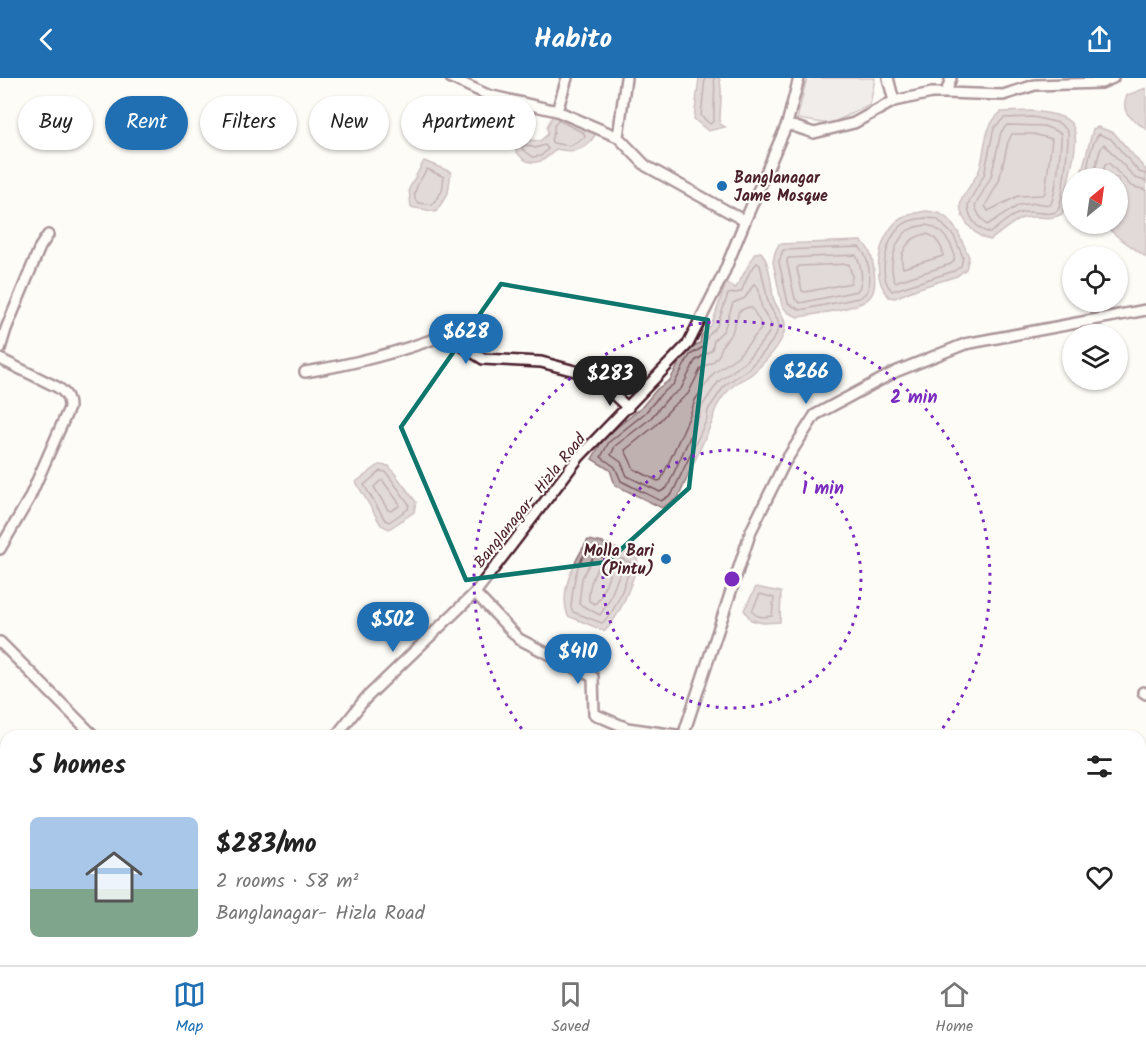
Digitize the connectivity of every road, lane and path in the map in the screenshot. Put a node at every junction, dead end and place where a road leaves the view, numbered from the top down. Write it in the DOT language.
graph roads {
  1 [pos="451,78"];
  2 [pos="567,78"];
  3 [pos="627,78"];
  4 [pos="799,78"];
  5 [pos="888,78"];
  6 [pos="951,78"];
  7 [pos="1113,78"];
  8 [pos="1034,81"];
  9 [pos="946,93"];
  10 [pos="894,101"];
  11 [pos="557,111"];
  12 [pos="787,124"];
  13 [pos="618,137"];
  14 [pos="745,221"];
  15 [pos="48,235"];
  16 [pos="1146,310"];
  17 [pos="0,349"];
  18 [pos="0,359"];
  19 [pos="305,372"];
  20 [pos="628,408"];
  21 [pos="0,549"];
  22 [pos="475,593"];
  23 [pos="0,642"];
  24 [pos="88,730"];
  25 [pos="341,730"];
  26 [pos="641,730"];
  27 [pos="685,730"];
  1 -- 11 [label="street"];
  2 -- 11 [label="street"];
  3 -- 13 [label="street"];
  4 -- 12 [label="street, Banglanagar- Hizla Road"];
  5 -- 10 [label="street"];
  6 -- 9 [label="street"];
  7 -- 8 [label="street"];
  8 -- 9 [label="street"];
  9 -- 10 [label="street"];
  10 -- 12 [label="street"];
  11 -- 13 [label="street"];
  12 -- 14 [label="street, Banglanagar- Hizla Road"];
  13 -- 14 [label="street"];
  14 -- 20 [label="street, Banglanagar- Hizla Road"];
  15 -- 17 [label="street"];
  16 -- 27 [label="street"];
  18 -- 21 [label="street"];
  19 -- 20 [label="street"];
  20 -- 22 [label="street, Banglanagar- Hizla Road"];
  22 -- 25 [label="street, Banglanagar- Hizla Road"];
  22 -- 26 [label="street"];
  23 -- 24 [label="street"];
}
